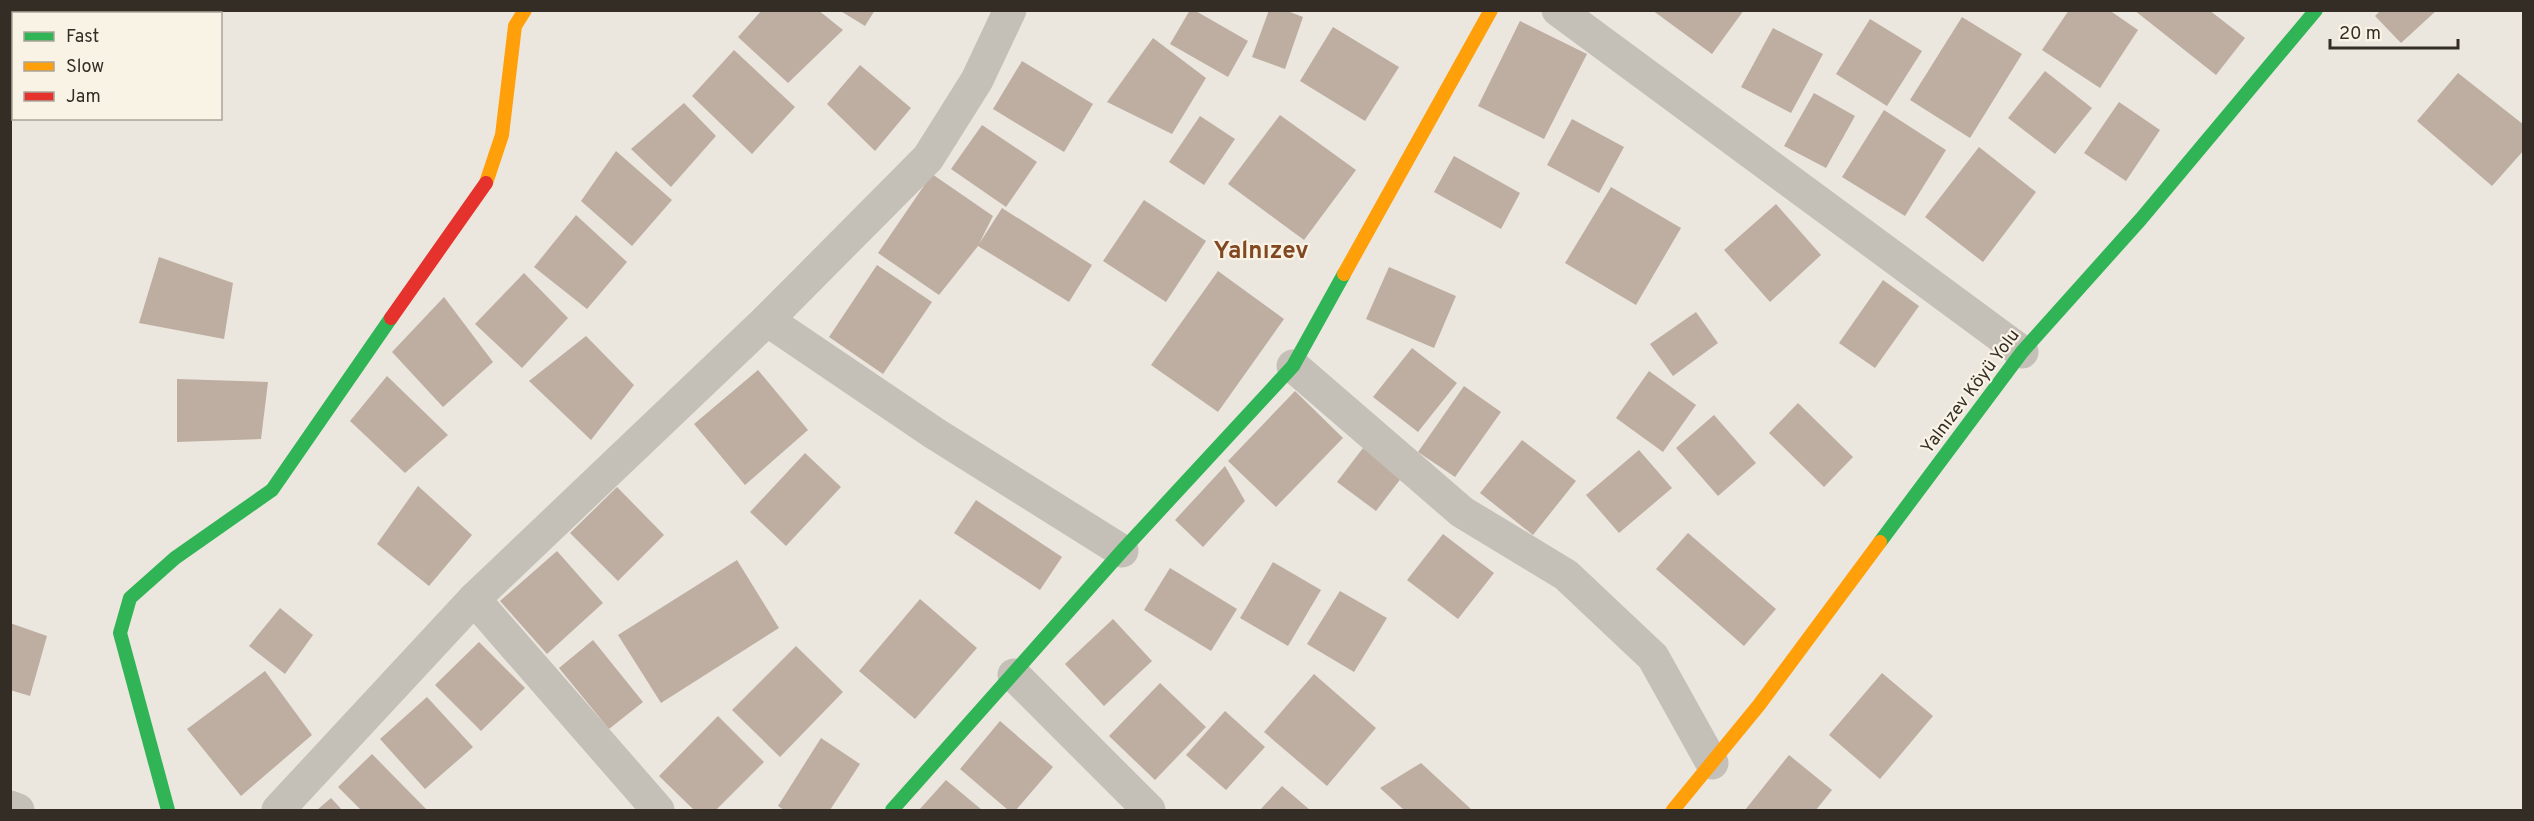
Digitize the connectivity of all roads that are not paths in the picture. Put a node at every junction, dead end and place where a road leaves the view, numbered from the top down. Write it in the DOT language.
graph roads {
  1 [pos="1010,10"];
  2 [pos="1491,10"];
  3 [pos="1558,10"];
  4 [pos="2316,10"];
  5 [pos="519,16"];
  6 [pos="767,320"];
  7 [pos="2022,352"];
  8 [pos="1293,366"];
  9 [pos="1122,551"];
  10 [pos="474,599"];
  11 [pos="1014,675"];
  12 [pos="1712,763"];
  13 [pos="10,807"];
  14 [pos="18,810"];
  15 [pos="168,810"];
  16 [pos="278,810"];
  17 [pos="658,810"];
  18 [pos="892,810"];
  19 [pos="1149,810"];
  20 [pos="1673,810"];
  1 -- 6 [label="street"];
  2 -- 8 [label="street"];
  3 -- 7 [label="street"];
  4 -- 7 [label="street, Yalnızev Köyü Yolu"];
  5 -- 15 [label="street"];
  6 -- 9 [label="street"];
  6 -- 10 [label="street"];
  7 -- 12 [label="street, Yalnızev Köyü Yolu"];
  8 -- 9 [label="street"];
  8 -- 12 [label="street"];
  9 -- 11 [label="street"];
  10 -- 16 [label="street"];
  10 -- 17 [label="street"];
  11 -- 18 [label="street"];
  11 -- 19 [label="street"];
  12 -- 20 [label="street, Yalnızev Köyü Yolu"];
  13 -- 14 [label="street"];
}
